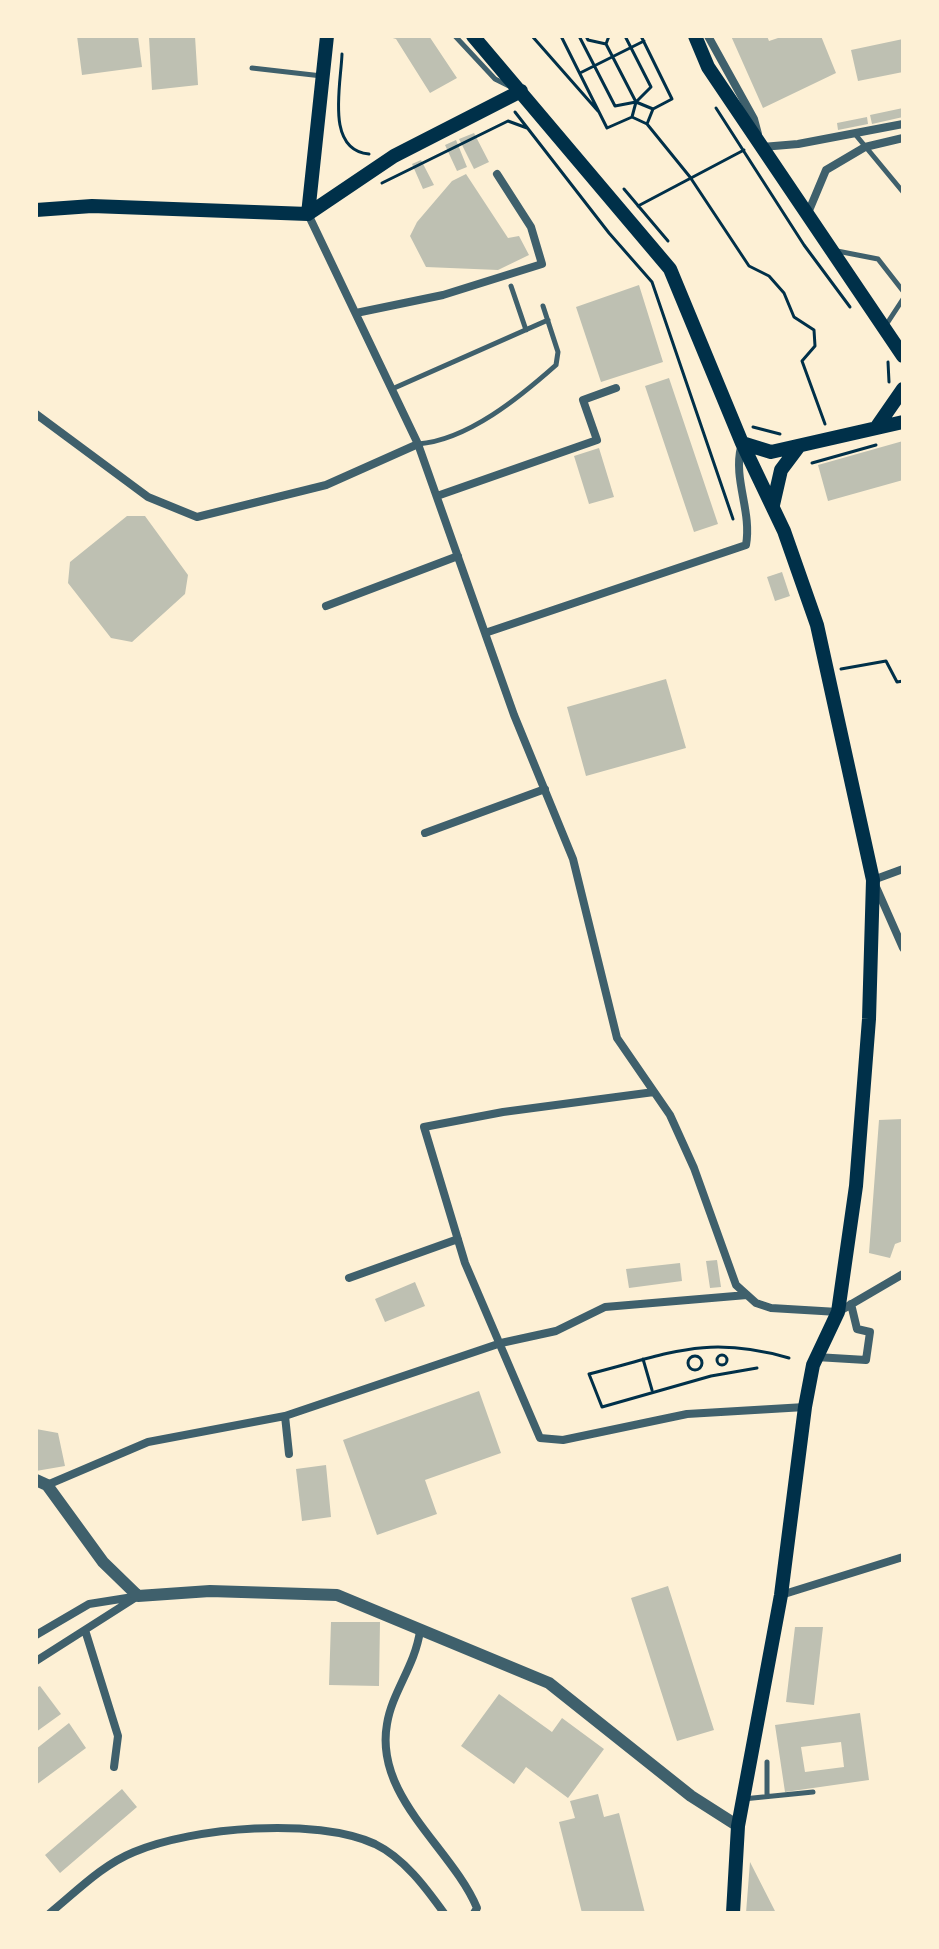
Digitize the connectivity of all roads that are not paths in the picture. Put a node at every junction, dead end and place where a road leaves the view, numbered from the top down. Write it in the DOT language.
graph roads {
  1 [pos="327,36"];
  2 [pos="455,36"];
  3 [pos="473,36"];
  4 [pos="695,36"];
  5 [pos="708,36"];
  6 [pos="252,68"];
  7 [pos="323,76"];
  8 [pos="521,91"];
  9 [pos="903,124"];
  10 [pos="855,134"];
  11 [pos="903,138"];
  12 [pos="762,147"];
  13 [pos="865,147"];
  14 [pos="497,174"];
  15 [pos="903,192"];
  16 [pos="36,210"];
  17 [pos="308,214"];
  18 [pos="807,214"];
  19 [pos="832,251"];
  20 [pos="511,286"];
  21 [pos="903,291"];
  22 [pos="903,299"];
  23 [pos="543,306"];
  24 [pos="356,313"];
  25 [pos="548,320"];
  26 [pos="526,330"];
  27 [pos="893,336"];
  28 [pos="903,356"];
  29 [pos="616,388"];
  30 [pos="392,389"];
  31 [pos="903,389"];
  32 [pos="36,414"];
  33 [pos="903,422"];
  34 [pos="876,428"];
  35 [pos="742,443"];
  36 [pos="418,444"];
  37 [pos="799,446"];
  38 [pos="437,496"];
  39 [pos="773,505"];
  40 [pos="458,556"];
  41 [pos="326,606"];
  42 [pos="485,633"];
  43 [pos="545,789"];
  44 [pos="425,833"];
  45 [pos="903,869"];
  46 [pos="873,880"];
  47 [pos="903,948"];
  48 [pos="654,1092"];
  49 [pos="458,1239"];
  50 [pos="903,1274"];
  51 [pos="349,1278"];
  52 [pos="747,1295"];
  53 [pos="845,1308"];
  54 [pos="501,1343"];
  55 [pos="816,1357"];
  56 [pos="805,1407"];
  57 [pos="285,1416"];
  58 [pos="289,1454"];
  59 [pos="42,1483"];
  60 [pos="903,1557"];
  61 [pos="781,1595"];
  62 [pos="138,1596"];
  63 [pos="85,1630"];
  64 [pos="420,1631"];
  65 [pos="36,1635"];
  66 [pos="36,1661"];
  67 [pos="767,1762"];
  68 [pos="114,1767"];
  69 [pos="813,1792"];
  70 [pos="767,1796"];
  71 [pos="742,1799"];
  72 [pos="738,1826"];
  73 [pos="50,1913"];
  74 [pos="444,1913"];
  75 [pos="474,1913"];
  76 [pos="733,1913"];
  1 -- 7 [label="main road"];
  2 -- 8 [label="lane"];
  3 -- 8 [label="main road"];
  4 -- 12 [label="main road"];
  5 -- 12 [label="street"];
  6 -- 7 [label="lane"];
  7 -- 17 [label="main road"];
  8 -- 17 [label="main road"];
  8 -- 35 [label="main road"];
  9 -- 10 [label="street"];
  10 -- 12 [label="street"];
  10 -- 13 [label="lane"];
  11 -- 13 [label="street"];
  12 -- 18 [label="main road"];
  13 -- 15 [label="lane"];
  13 -- 18 [label="street"];
  14 -- 24 [label="street"];
  16 -- 17 [label="main road"];
  17 -- 24 [label="street"];
  18 -- 19 [label="main road"];
  19 -- 21 [label="lane"];
  19 -- 27 [label="main road"];
  20 -- 26 [label="lane"];
  22 -- 27 [label="lane"];
  23 -- 25 [label="lane"];
  24 -- 30 [label="street"];
  25 -- 26 [label="lane"];
  25 -- 36 [label="lane"];
  26 -- 30 [label="lane"];
  27 -- 28 [label="main road"];
  29 -- 38 [label="street"];
  30 -- 36 [label="street"];
  31 -- 34 [label="main road"];
  32 -- 36 [label="street"];
  33 -- 34 [label="main road"];
  34 -- 37 [label="main road"];
  35 -- 37 [label="main road"];
  35 -- 39 [label="main road"];
  35 -- 42 [label="street"];
  36 -- 38 [label="street"];
  37 -- 39 [label="main road"];
  38 -- 40 [label="street"];
  39 -- 46 [label="main road"];
  40 -- 41 [label="street"];
  40 -- 42 [label="street"];
  42 -- 43 [label="street"];
  43 -- 44 [label="street"];
  43 -- 48 [label="street"];
  45 -- 46 [label="street"];
  46 -- 47 [label="street"];
  46 -- 53 [label="main road"];
  48 -- 49 [label="street"];
  48 -- 52 [label="street"];
  49 -- 51 [label="street"];
  49 -- 54 [label="street"];
  50 -- 53 [label="street"];
  52 -- 53 [label="street"];
  52 -- 54 [label="street"];
  53 -- 55 [label="main road"];
  53 -- 55 [label="street"];
  54 -- 56 [label="street"];
  54 -- 57 [label="street"];
  55 -- 56 [label="main road"];
  56 -- 61 [label="main road"];
  57 -- 58 [label="street"];
  57 -- 59 [label="street"];
  59 -- 62 [label="street"];
  60 -- 61 [label="street"];
  61 -- 71 [label="main road"];
  62 -- 63 [label="street"];
  62 -- 64 [label="street"];
  62 -- 65 [label="street"];
  63 -- 66 [label="street"];
  63 -- 68 [label="street"];
  64 -- 72 [label="street"];
  64 -- 75 [label="street"];
  67 -- 70 [label="lane"];
  69 -- 70 [label="lane"];
  70 -- 71 [label="lane"];
  71 -- 72 [label="main road"];
  72 -- 76 [label="main road"];
  73 -- 74 [label="street"];
}
